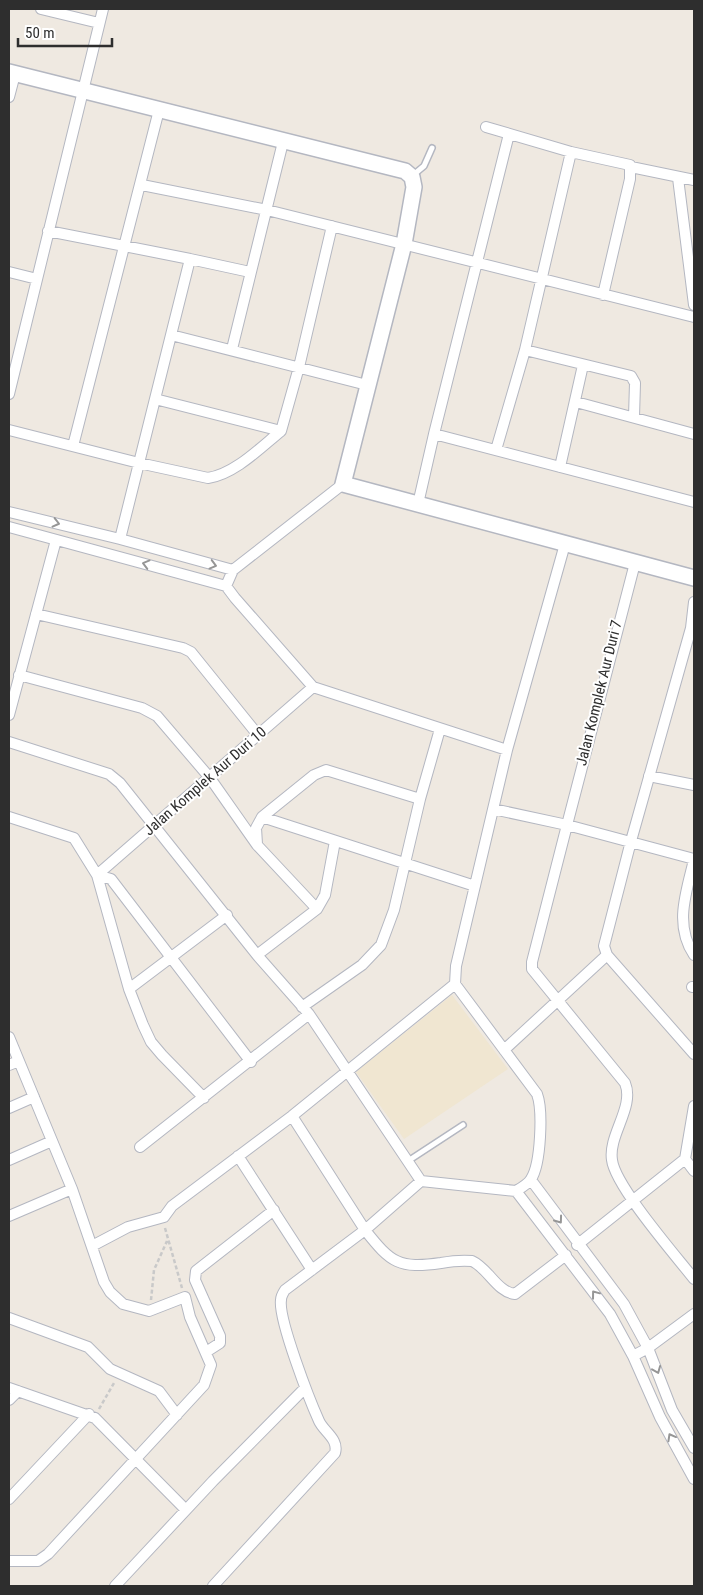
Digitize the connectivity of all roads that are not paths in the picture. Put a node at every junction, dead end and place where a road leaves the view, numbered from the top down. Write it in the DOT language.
graph roads {
  1 [pos="41,9"];
  2 [pos="103,9"];
  3 [pos="99,23"];
  4 [pos="12,73"];
  5 [pos="83,90"];
  6 [pos="9,97"];
  7 [pos="160,110"];
  8 [pos="486,127"];
  9 [pos="509,134"];
  10 [pos="283,142"];
  11 [pos="432,148"];
  12 [pos="571,152"];
  13 [pos="631,167"];
  14 [pos="412,177"];
  15 [pos="678,178"];
  16 [pos="694,180"];
  17 [pos="142,185"];
  18 [pos="267,210"];
  19 [pos="332,226"];
  20 [pos="48,231"];
  21 [pos="404,244"];
  22 [pos="124,246"];
  23 [pos="190,259"];
  24 [pos="476,263"];
  25 [pos="9,272"];
  26 [pos="250,272"];
  27 [pos="37,279"];
  28 [pos="540,279"];
  29 [pos="604,295"];
  30 [pos="694,305"];
  31 [pos="694,317"];
  32 [pos="171,335"];
  33 [pos="232,350"];
  34 [pos="525,350"];
  35 [pos="583,365"];
  36 [pos="300,367"];
  37 [pos="367,385"];
  38 [pos="9,394"];
  39 [pos="155,398"];
  40 [pos="576,402"];
  41 [pos="634,416"];
  42 [pos="9,430"];
  43 [pos="281,430"];
  44 [pos="434,434"];
  45 [pos="694,434"];
  46 [pos="73,446"];
  47 [pos="496,450"];
  48 [pos="139,463"];
  49 [pos="560,467"];
  50 [pos="343,484"];
  51 [pos="694,502"];
  52 [pos="418,504"];
  53 [pos="9,512"];
  54 [pos="37,519"];
  55 [pos="9,527"];
  56 [pos="34,534"];
  57 [pos="120,539"];
  58 [pos="56,540"];
  59 [pos="565,544"];
  60 [pos="635,562"];
  61 [pos="233,570"];
  62 [pos="694,578"];
  63 [pos="226,586"];
  64 [pos="694,602"];
  65 [pos="36,614"];
  66 [pos="19,675"];
  67 [pos="313,687"];
  68 [pos="9,715"];
  69 [pos="440,729"];
  70 [pos="258,735"];
  71 [pos="9,742"];
  72 [pos="507,750"];
  73 [pos="649,776"];
  74 [pos="210,778"];
  75 [pos="694,786"];
  76 [pos="420,799"];
  77 [pos="493,809"];
  78 [pos="9,817"];
  79 [pos="262,817"];
  80 [pos="155,825"];
  81 [pos="566,825"];
  82 [pos="335,841"];
  83 [pos="631,841"];
  84 [pos="257,845"];
  85 [pos="694,859"];
  86 [pos="404,864"];
  87 [pos="97,875"];
  88 [pos="475,886"];
  89 [pos="317,909"];
  90 [pos="227,915"];
  91 [pos="257,954"];
  92 [pos="607,955"];
  93 [pos="694,956"];
  94 [pos="172,958"];
  95 [pos="454,984"];
  96 [pos="129,989"];
  97 [pos="558,1001"];
  98 [pos="305,1011"];
  99 [pos="9,1037"];
  100 [pos="691,1044"];
  101 [pos="504,1050"];
  102 [pos="694,1054"];
  103 [pos="252,1062"];
  104 [pos="14,1063"];
  105 [pos="347,1070"];
  106 [pos="34,1097"];
  107 [pos="204,1098"];
  108 [pos="694,1106"];
  109 [pos="9,1108"];
  110 [pos="292,1116"];
  111 [pos="463,1125"];
  112 [pos="52,1141"];
  113 [pos="140,1147"];
  114 [pos="238,1156"];
  115 [pos="685,1159"];
  116 [pos="9,1160"];
  117 [pos="408,1161"];
  118 [pos="694,1170"];
  119 [pos="531,1180"];
  120 [pos="421,1181"];
  121 [pos="72,1189"];
  122 [pos="516,1191"];
  123 [pos="634,1202"];
  124 [pos="274,1210"];
  125 [pos="9,1216"];
  126 [pos="364,1230"];
  127 [pos="578,1245"];
  128 [pos="92,1246"];
  129 [pos="566,1255"];
  130 [pos="312,1270"];
  131 [pos="694,1279"];
  132 [pos="206,1307"];
  133 [pos="694,1314"];
  134 [pos="190,1317"];
  135 [pos="9,1318"];
  136 [pos="648,1348"];
  137 [pos="206,1352"];
  138 [pos="633,1356"];
  139 [pos="305,1388"];
  140 [pos="13,1389"];
  141 [pos="9,1400"];
  142 [pos="177,1415"];
  143 [pos="92,1416"];
  144 [pos="694,1448"];
  145 [pos="136,1460"];
  146 [pos="694,1480"];
  147 [pos="9,1499"];
  148 [pos="186,1510"];
  149 [pos="9,1561"];
  150 [pos="115,1586"];
  151 [pos="213,1586"];
  1 -- 3 [label="street"];
  2 -- 3 [label="street"];
  3 -- 5 [label="street"];
  4 -- 5 [label="street"];
  4 -- 6 [label="street"];
  5 -- 7 [label="street"];
  5 -- 20 [label="street"];
  7 -- 10 [label="street"];
  7 -- 17 [label="street"];
  8 -- 9 [label="street"];
  9 -- 12 [label="street"];
  9 -- 24 [label="street"];
  10 -- 14 [label="street"];
  10 -- 18 [label="street"];
  11 -- 14 [label="lane"];
  12 -- 13 [label="street"];
  12 -- 28 [label="street"];
  13 -- 15 [label="street"];
  13 -- 29 [label="street"];
  14 -- 21 [label="street"];
  15 -- 16 [label="street"];
  15 -- 30 [label="street"];
  17 -- 18 [label="street"];
  17 -- 22 [label="street"];
  18 -- 19 [label="street"];
  18 -- 26 [label="street"];
  19 -- 21 [label="street"];
  19 -- 36 [label="street"];
  20 -- 22 [label="street"];
  20 -- 27 [label="street"];
  21 -- 24 [label="street"];
  21 -- 37 [label="street"];
  22 -- 23 [label="street"];
  22 -- 46 [label="street"];
  23 -- 26 [label="street"];
  23 -- 32 [label="street"];
  24 -- 28 [label="street"];
  24 -- 44 [label="street"];
  25 -- 27 [label="street"];
  26 -- 33 [label="street"];
  27 -- 38 [label="street"];
  28 -- 29 [label="street"];
  28 -- 34 [label="street"];
  29 -- 31 [label="street"];
  32 -- 33 [label="street"];
  32 -- 39 [label="street"];
  33 -- 36 [label="street"];
  34 -- 35 [label="street"];
  34 -- 47 [label="street"];
  35 -- 40 [label="street"];
  35 -- 41 [label="street"];
  36 -- 37 [label="street"];
  36 -- 43 [label="street"];
  37 -- 50 [label="street"];
  39 -- 43 [label="street"];
  39 -- 48 [label="street"];
  40 -- 41 [label="street"];
  40 -- 49 [label="street"];
  41 -- 45 [label="street"];
  42 -- 46 [label="street"];
  43 -- 48 [label="street"];
  44 -- 47 [label="street"];
  44 -- 52 [label="street"];
  46 -- 48 [label="street"];
  47 -- 49 [label="street"];
  48 -- 57 [label="street"];
  49 -- 51 [label="street"];
  50 -- 52 [label="street"];
  50 -- 61 [label="street"];
  52 -- 59 [label="street"];
  53 -- 54 [label="street"];
  54 -- 56 [label="street"];
  54 -- 57 [label="street, one-way"];
  55 -- 56 [label="street"];
  56 -- 58 [label="street"];
  57 -- 61 [label="street, one-way"];
  63 -- 58 [label="street, one-way"];
  58 -- 65 [label="street"];
  59 -- 60 [label="street"];
  59 -- 72 [label="street"];
  60 -- 62 [label="street"];
  60 -- 81 [label="street, Jalan Komplek Aur Duri 7"];
  61 -- 63 [label="street"];
  63 -- 67 [label="street"];
  64 -- 73 [label="street"];
  65 -- 66 [label="street"];
  65 -- 70 [label="street"];
  66 -- 68 [label="street"];
  66 -- 74 [label="street"];
  67 -- 69 [label="street"];
  67 -- 70 [label="street, Jalan Komplek Aur Duri 10"];
  69 -- 72 [label="street"];
  69 -- 76 [label="street"];
  70 -- 74 [label="street, Jalan Komplek Aur Duri 10"];
  71 -- 80 [label="street"];
  72 -- 77 [label="street"];
  73 -- 75 [label="street"];
  73 -- 83 [label="street"];
  74 -- 80 [label="street, Jalan Komplek Aur Duri 10"];
  74 -- 84 [label="street"];
  76 -- 79 [label="street"];
  76 -- 86 [label="street"];
  77 -- 81 [label="street"];
  77 -- 88 [label="street"];
  78 -- 87 [label="street"];
  79 -- 82 [label="street"];
  79 -- 84 [label="street"];
  80 -- 87 [label="street, Jalan Komplek Aur Duri 10"];
  80 -- 90 [label="street"];
  81 -- 83 [label="street"];
  81 -- 97 [label="street, Jalan Komplek Aur Duri 7"];
  82 -- 86 [label="street"];
  82 -- 89 [label="street"];
  83 -- 85 [label="street"];
  83 -- 92 [label="street"];
  84 -- 89 [label="street"];
  85 -- 93 [label="street"];
  86 -- 88 [label="street"];
  86 -- 98 [label="street"];
  87 -- 94 [label="street"];
  87 -- 96 [label="street"];
  88 -- 95 [label="street"];
  89 -- 91 [label="street"];
  90 -- 91 [label="street"];
  90 -- 94 [label="street"];
  91 -- 98 [label="street"];
  92 -- 97 [label="street"];
  92 -- 100 [label="street"];
  94 -- 96 [label="street"];
  94 -- 103 [label="street"];
  95 -- 101 [label="street"];
  95 -- 105 [label="street"];
  96 -- 107 [label="street"];
  97 -- 101 [label="street"];
  97 -- 123 [label="street"];
  98 -- 103 [label="street"];
  98 -- 105 [label="street"];
  99 -- 104 [label="street"];
  100 -- 102 [label="street"];
  101 -- 119 [label="street"];
  103 -- 107 [label="street"];
  104 -- 106 [label="street"];
  105 -- 110 [label="street"];
  105 -- 117 [label="street"];
  106 -- 109 [label="street"];
  106 -- 112 [label="street"];
  107 -- 113 [label="street"];
  108 -- 115 [label="street"];
  110 -- 114 [label="street"];
  110 -- 126 [label="street"];
  111 -- 117 [label="lane"];
  112 -- 116 [label="street"];
  112 -- 121 [label="street"];
  114 -- 124 [label="street"];
  114 -- 128 [label="street"];
  115 -- 118 [label="street"];
  115 -- 123 [label="street"];
  117 -- 120 [label="street"];
  119 -- 122 [label="street"];
  119 -- 127 [label="street, one-way"];
  120 -- 122 [label="street"];
  120 -- 126 [label="street"];
  121 -- 125 [label="street"];
  121 -- 128 [label="street"];
  122 -- 129 [label="street"];
  123 -- 127 [label="street"];
  123 -- 131 [label="street"];
  124 -- 130 [label="street"];
  124 -- 132 [label="street"];
  126 -- 129 [label="street"];
  126 -- 130 [label="street"];
  127 -- 136 [label="street"];
  128 -- 134 [label="street"];
  138 -- 129 [label="street, one-way"];
  130 -- 139 [label="street"];
  132 -- 134 [label="street"];
  132 -- 137 [label="street"];
  133 -- 136 [label="street"];
  134 -- 137 [label="street"];
  135 -- 142 [label="street"];
  136 -- 138 [label="street"];
  136 -- 144 [label="street, one-way"];
  137 -- 142 [label="street"];
  146 -- 138 [label="street, one-way"];
  139 -- 148 [label="street"];
  139 -- 151 [label="street"];
  140 -- 141 [label="street"];
  140 -- 143 [label="street"];
  142 -- 145 [label="street"];
  143 -- 145 [label="street"];
  143 -- 147 [label="street"];
  145 -- 148 [label="street"];
  145 -- 149 [label="street"];
  148 -- 150 [label="street"];
}
